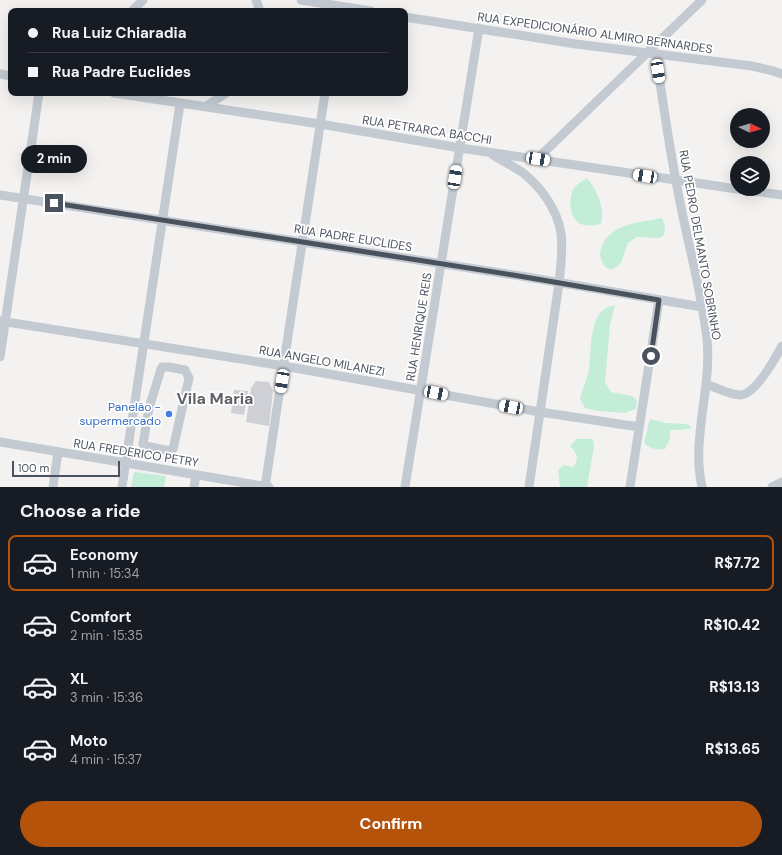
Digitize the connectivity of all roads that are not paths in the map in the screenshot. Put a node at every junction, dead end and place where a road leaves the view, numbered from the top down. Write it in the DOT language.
graph roads {
  1 [pos="143,0"];
  2 [pos="301,0"];
  3 [pos="702,0"];
  4 [pos="135,8"];
  5 [pos="339,8"];
  6 [pos="408,16"];
  7 [pos="479,28"];
  8 [pos="646,54"];
  9 [pos="656,55"];
  10 [pos="782,74"];
  11 [pos="39,96"];
  12 [pos="132,96"];
  13 [pos="221,96"];
  14 [pos="325,96"];
  15 [pos="180,104"];
  16 [pos="204,107"];
  17 [pos="320,124"];
  18 [pos="460,148"];
  19 [pos="488,152"];
  20 [pos="538,159"];
  21 [pos="676,181"];
  22 [pos="730,188"];
  23 [pos="770,193"];
  24 [pos="0,195"];
  25 [pos="782,195"];
  26 [pos="23,198"];
  27 [pos="162,220"];
  28 [pos="302,242"];
  29 [pos="441,264"];
  30 [pos="559,283"];
  31 [pos="659,300"];
  32 [pos="702,307"];
  33 [pos="2,322"];
  34 [pos="144,344"];
  35 [pos="782,346"];
  36 [pos="0,357"];
  37 [pos="284,366"];
  38 [pos="706,384"];
  39 [pos="421,390"];
  40 [pos="136,397"];
  41 [pos="151,401"];
  42 [pos="540,412"];
  43 [pos="639,427"];
  44 [pos="0,442"];
  45 [pos="58,452"];
  46 [pos="126,462"];
  47 [pos="196,475"];
  48 [pos="782,482"];
  49 [pos="53,487"];
  50 [pos="122,487"];
  51 [pos="194,487"];
  52 [pos="266,487"];
  53 [pos="405,487"];
  54 [pos="529,487"];
  55 [pos="630,487"];
  56 [pos="702,487"];
  57 [pos="772,487"];
  1 -- 4 [label="street"];
  2 -- 5 [label="street"];
  3 -- 8 [label="street"];
  6 -- 7 [label="street, RUA EXPEDICIONÁRIO ALMIRO BERNARDES"];
  7 -- 8 [label="street, RUA EXPEDICIONÁRIO ALMIRO BERNARDES"];
  7 -- 18 [label="street, RUA HENRIQUE REIS"];
  8 -- 9 [label="street, RUA EXPEDICIONÁRIO ALMIRO BERNARDES"];
  8 -- 20 [label="street"];
  9 -- 10 [label="street, RUA EXPEDICIONÁRIO ALMIRO BERNARDES"];
  9 -- 21 [label="street, RUA PEDRO DELMANTO SOBRINHO"];
  11 -- 26 [label="street"];
  12 -- 15 [label="street, RUA PETRARCA BACCHI"];
  13 -- 16 [label="street"];
  14 -- 17 [label="street"];
  15 -- 16 [label="street, RUA PETRARCA BACCHI"];
  15 -- 27 [label="street"];
  16 -- 17 [label="street, RUA PETRARCA BACCHI"];
  17 -- 18 [label="street, RUA PETRARCA BACCHI"];
  17 -- 28 [label="street"];
  18 -- 19 [label="street, RUA PETRARCA BACCHI"];
  18 -- 29 [label="street, RUA HENRIQUE REIS"];
  19 -- 20 [label="street, RUA PETRARCA BACCHI"];
  19 -- 30 [label="street"];
  20 -- 21 [label="street, RUA PETRARCA BACCHI"];
  21 -- 22 [label="street, RUA PETRARCA BACCHI"];
  21 -- 32 [label="street, RUA PEDRO DELMANTO SOBRINHO"];
  23 -- 25 [label="street, RUA PETRARCA BACCHI"];
  24 -- 26 [label="street, RUA PADRE EUCLIDES"];
  26 -- 27 [label="street, RUA PADRE EUCLIDES"];
  26 -- 33 [label="street"];
  27 -- 28 [label="street, RUA PADRE EUCLIDES"];
  27 -- 34 [label="street"];
  28 -- 29 [label="street, RUA PADRE EUCLIDES"];
  28 -- 37 [label="street"];
  29 -- 30 [label="street, RUA PADRE EUCLIDES"];
  29 -- 39 [label="street, RUA HENRIQUE REIS"];
  30 -- 31 [label="street, RUA PADRE EUCLIDES"];
  30 -- 42 [label="street"];
  31 -- 32 [label="street, RUA PADRE EUCLIDES"];
  31 -- 43 [label="street"];
  32 -- 38 [label="street, RUA PEDRO DELMANTO SOBRINHO"];
  33 -- 34 [label="street, RUA ANGELO MILANEZI"];
  33 -- 36 [label="street"];
  34 -- 37 [label="street, RUA ANGELO MILANEZI"];
  34 -- 40 [label="street"];
  35 -- 38 [label="street"];
  37 -- 39 [label="street, RUA ANGELO MILANEZI"];
  37 -- 52 [label="street"];
  38 -- 56 [label="street, RUA PEDRO DELMANTO SOBRINHO"];
  39 -- 42 [label="street, RUA ANGELO MILANEZI"];
  39 -- 53 [label="street, RUA HENRIQUE REIS"];
  40 -- 41 [label="street"];
  40 -- 46 [label="street"];
  41 -- 41 [label="street"];
  42 -- 43 [label="street, RUA ANGELO MILANEZI"];
  42 -- 54 [label="street"];
  43 -- 55 [label="street"];
  44 -- 45 [label="street, RUA FREDERICO PETRY"];
  45 -- 46 [label="street, RUA FREDERICO PETRY"];
  45 -- 49 [label="street"];
  46 -- 47 [label="street, RUA FREDERICO PETRY"];
  46 -- 50 [label="street"];
  47 -- 51 [label="street"];
  47 -- 52 [label="street, RUA FREDERICO PETRY"];
  48 -- 57 [label="street"];
}
